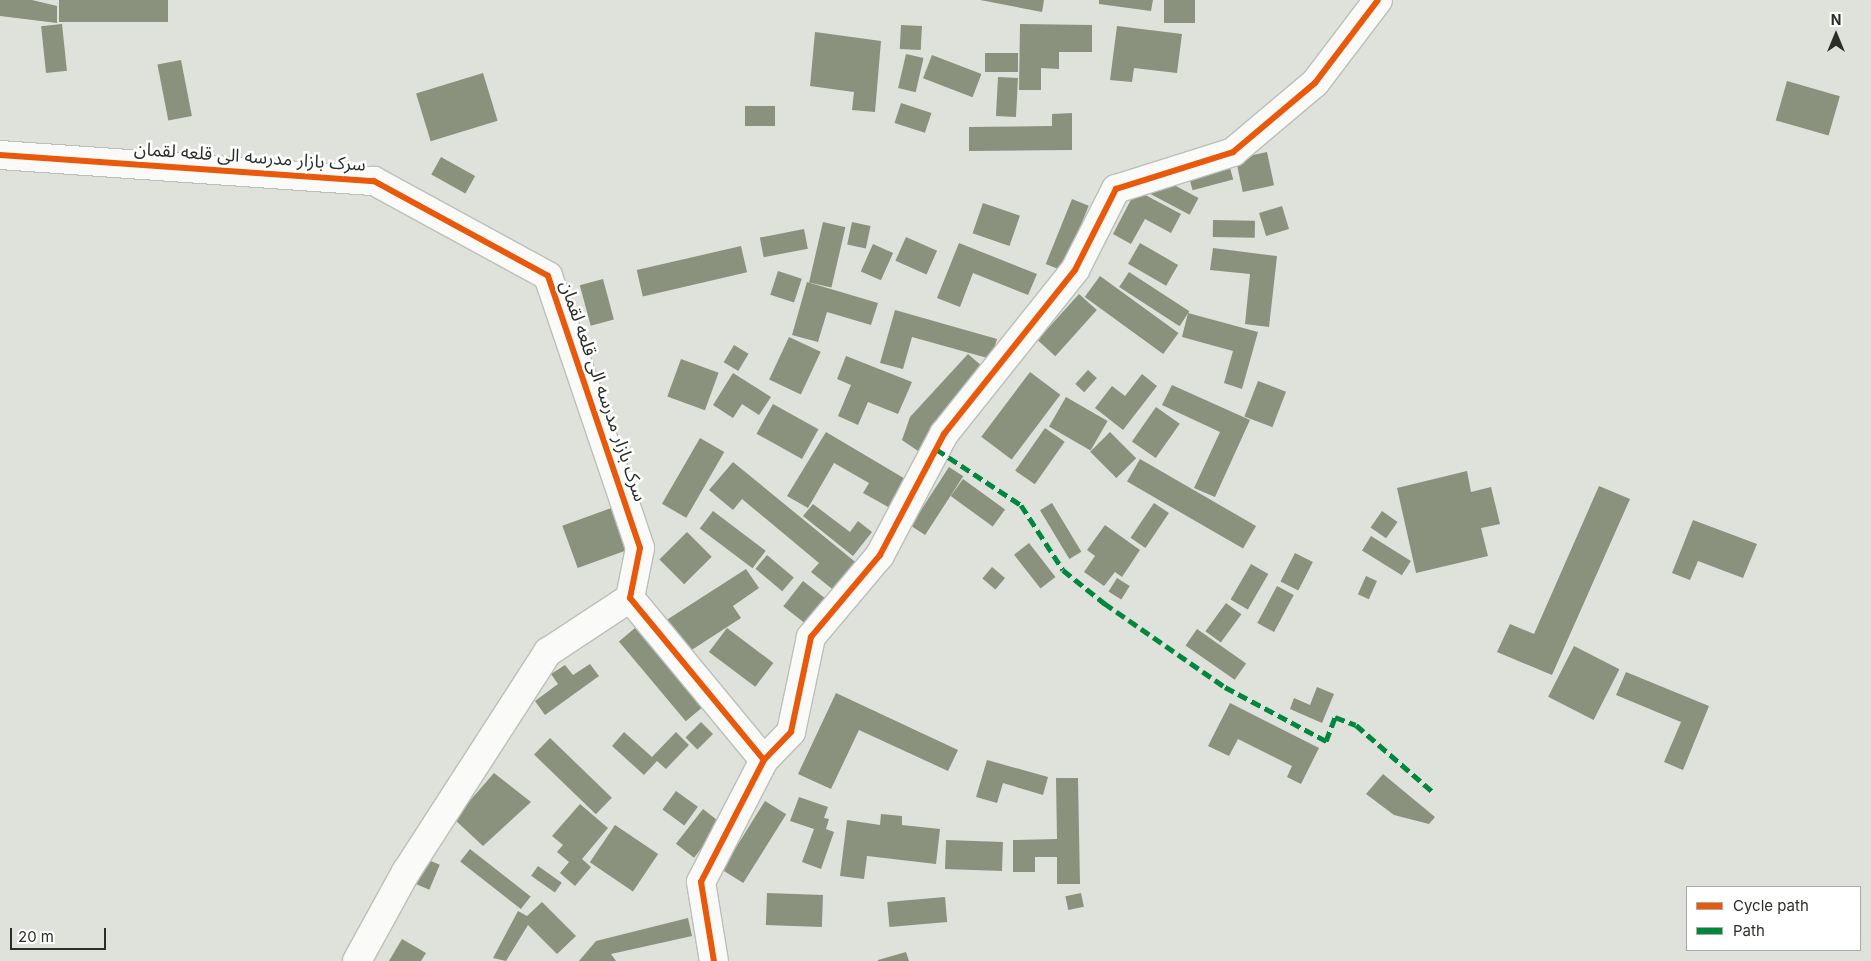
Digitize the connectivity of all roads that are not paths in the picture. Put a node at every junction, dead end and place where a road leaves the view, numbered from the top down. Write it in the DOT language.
graph roads {
  1 [pos="1378,0"];
  2 [pos="0,155"];
  3 [pos="630,598"];
  4 [pos="764,760"];
  5 [pos="357,961"];
  6 [pos="714,961"];
  1 -- 4 [label="street"];
  2 -- 3 [label="street, سرک بازار مدرسه الی قلعه لقمان"];
  3 -- 4 [label="street"];
  3 -- 5 [label="street"];
  4 -- 6 [label="street"];
}
